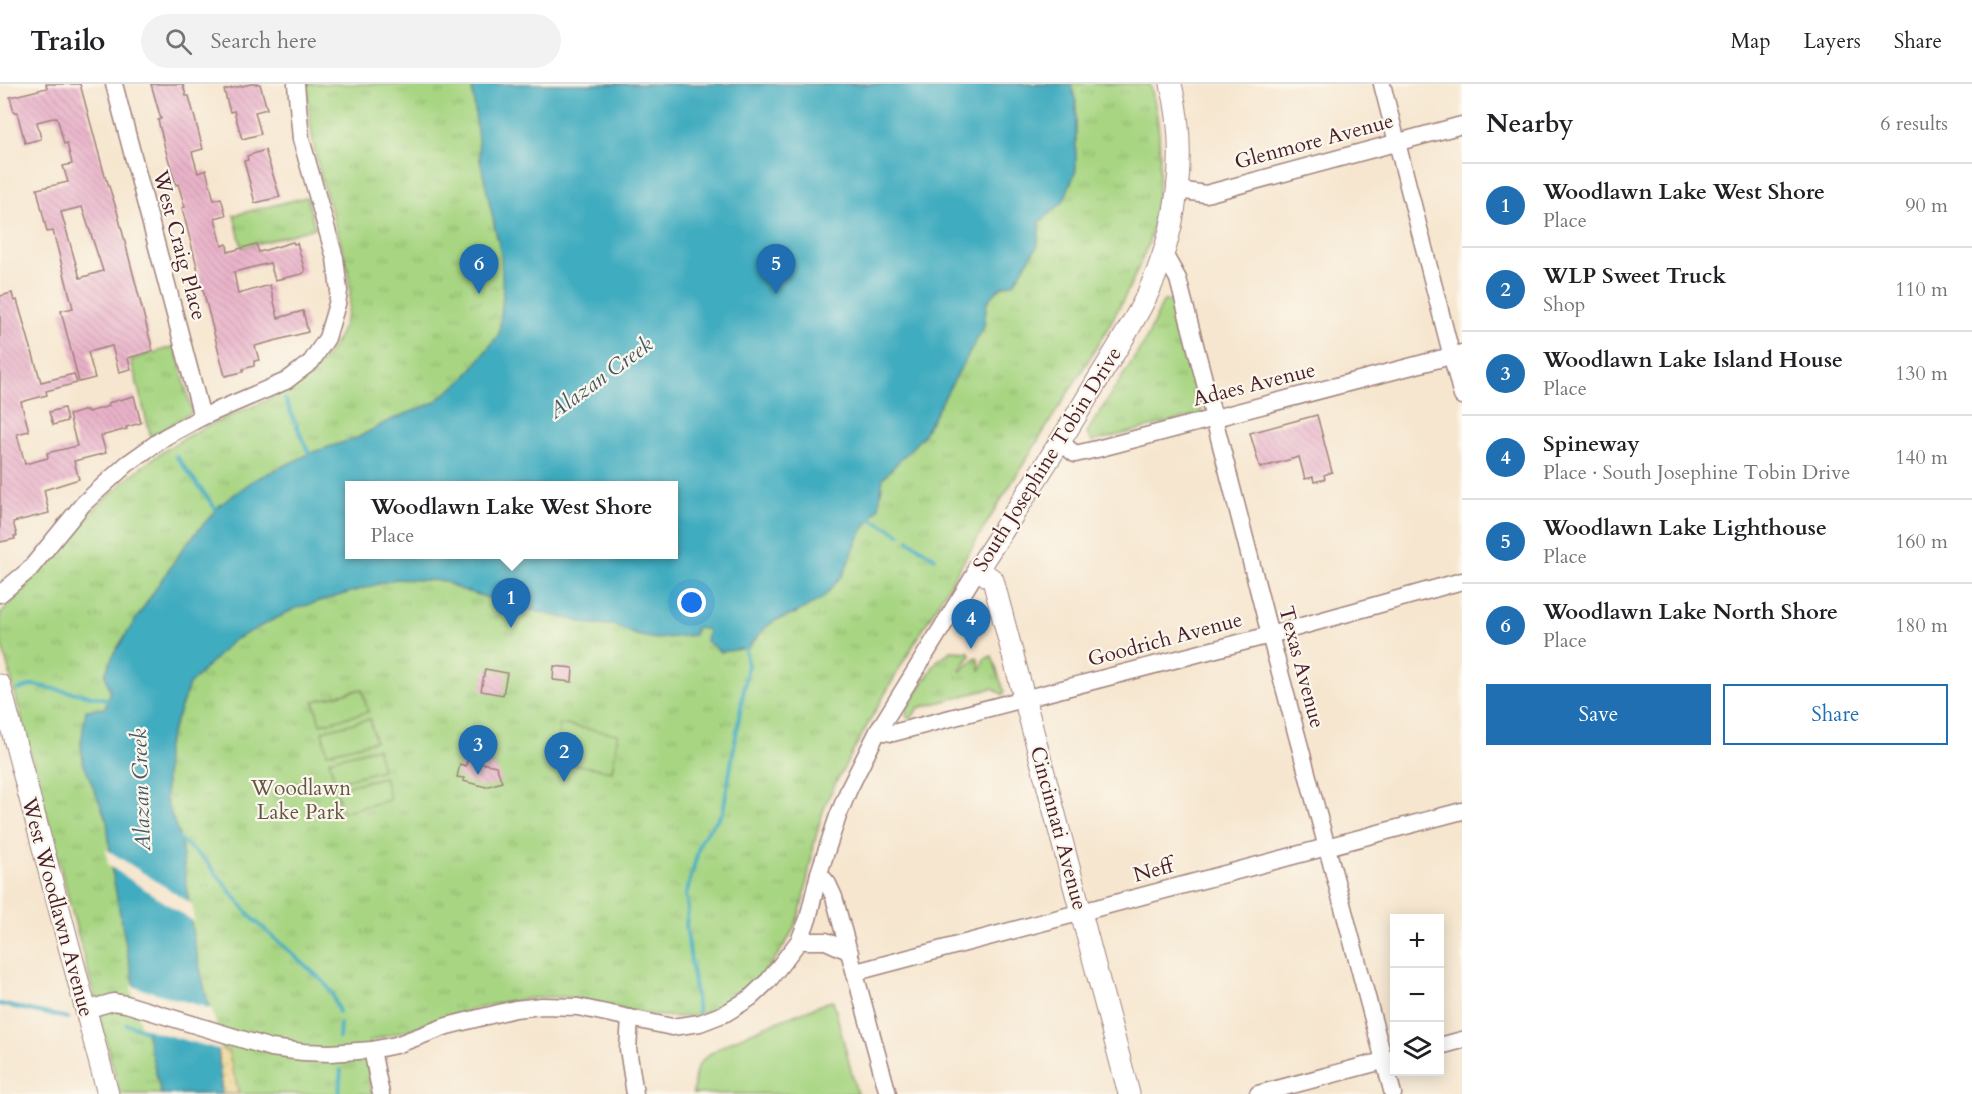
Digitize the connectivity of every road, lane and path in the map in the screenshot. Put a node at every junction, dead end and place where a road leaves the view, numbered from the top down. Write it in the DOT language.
graph roads {
  1 [pos="114,84"];
  2 [pos="296,84"];
  3 [pos="1171,84"];
  4 [pos="1382,84"];
  5 [pos="1462,125"];
  6 [pos="1397,142"];
  7 [pos="1178,190"];
  8 [pos="1164,254"];
  9 [pos="1457,355"];
  10 [pos="1462,396"];
  11 [pos="202,417"];
  12 [pos="1213,418"];
  13 [pos="1060,442"];
  14 [pos="978,569"];
  15 [pos="1462,581"];
  16 [pos="0,594"];
  17 [pos="1270,635"];
  18 [pos="0,685"];
  19 [pos="1024,698"];
  20 [pos="878,731"];
  21 [pos="1462,811"];
  22 [pos="1327,847"];
  23 [pos="819,873"];
  24 [pos="1081,913"];
  25 [pos="799,941"];
  26 [pos="850,952"];
  27 [pos="856,972"];
  28 [pos="86,1010"];
  29 [pos="630,1018"];
  30 [pos="1462,1040"];
  31 [pos="1444,1045"];
  32 [pos="372,1050"];
  33 [pos="1389,1059"];
  34 [pos="108,1094"];
  35 [pos="381,1094"];
  36 [pos="635,1094"];
  37 [pos="888,1094"];
  38 [pos="1129,1094"];
  39 [pos="1258,1094"];
  40 [pos="1393,1094"];
  1 -- 11 [label="street, West Craig Place"];
  2 -- 11 [label="street"];
  3 -- 7 [label="street, South Josephine Tobin Drive"];
  4 -- 6 [label="street"];
  5 -- 6 [label="street, Glenmore Avenue"];
  6 -- 7 [label="street, Glenmore Avenue"];
  6 -- 9 [label="street"];
  7 -- 8 [label="street, South Josephine Tobin Drive"];
  8 -- 12 [label="street, Texas Avenue"];
  8 -- 13 [label="street, South Josephine Tobin Drive"];
  9 -- 10 [label="street"];
  9 -- 12 [label="street, Adaes Avenue"];
  11 -- 16 [label="street"];
  12 -- 13 [label="street, Adaes Avenue"];
  12 -- 17 [label="street, Texas Avenue"];
  13 -- 14 [label="street, South Josephine Tobin Drive"];
  14 -- 19 [label="street, Cincinnati Avenue"];
  14 -- 20 [label="street, South Josephine Tobin Drive"];
  15 -- 17 [label="street, Goodrich Avenue"];
  17 -- 19 [label="street, Goodrich Avenue"];
  17 -- 22 [label="street, Texas Avenue"];
  18 -- 28 [label="street, West Woodlawn Avenue"];
  19 -- 20 [label="street, Goodrich Avenue"];
  19 -- 24 [label="street, Cincinnati Avenue"];
  20 -- 23 [label="street, South Josephine Tobin Drive"];
  21 -- 22 [label="street, Neff"];
  22 -- 24 [label="street, Neff"];
  22 -- 33 [label="street, Texas Avenue"];
  23 -- 25 [label="street, South Josephine Tobin Drive"];
  23 -- 26 [label="street"];
  24 -- 27 [label="street, Neff"];
  24 -- 38 [label="street, Cincinnati Avenue"];
  25 -- 26 [label="street"];
  25 -- 29 [label="street, South Josephine Tobin Drive"];
  26 -- 27 [label="street"];
  27 -- 37 [label="street"];
  28 -- 32 [label="street, South Josephine Tobin Drive"];
  28 -- 34 [label="street, West Woodlawn Avenue"];
  29 -- 32 [label="street, South Josephine Tobin Drive"];
  29 -- 36 [label="street"];
  30 -- 31 [label="street"];
  32 -- 35 [label="street"];
  33 -- 39 [label="street"];
  33 -- 40 [label="street, Texas Avenue"];
}
